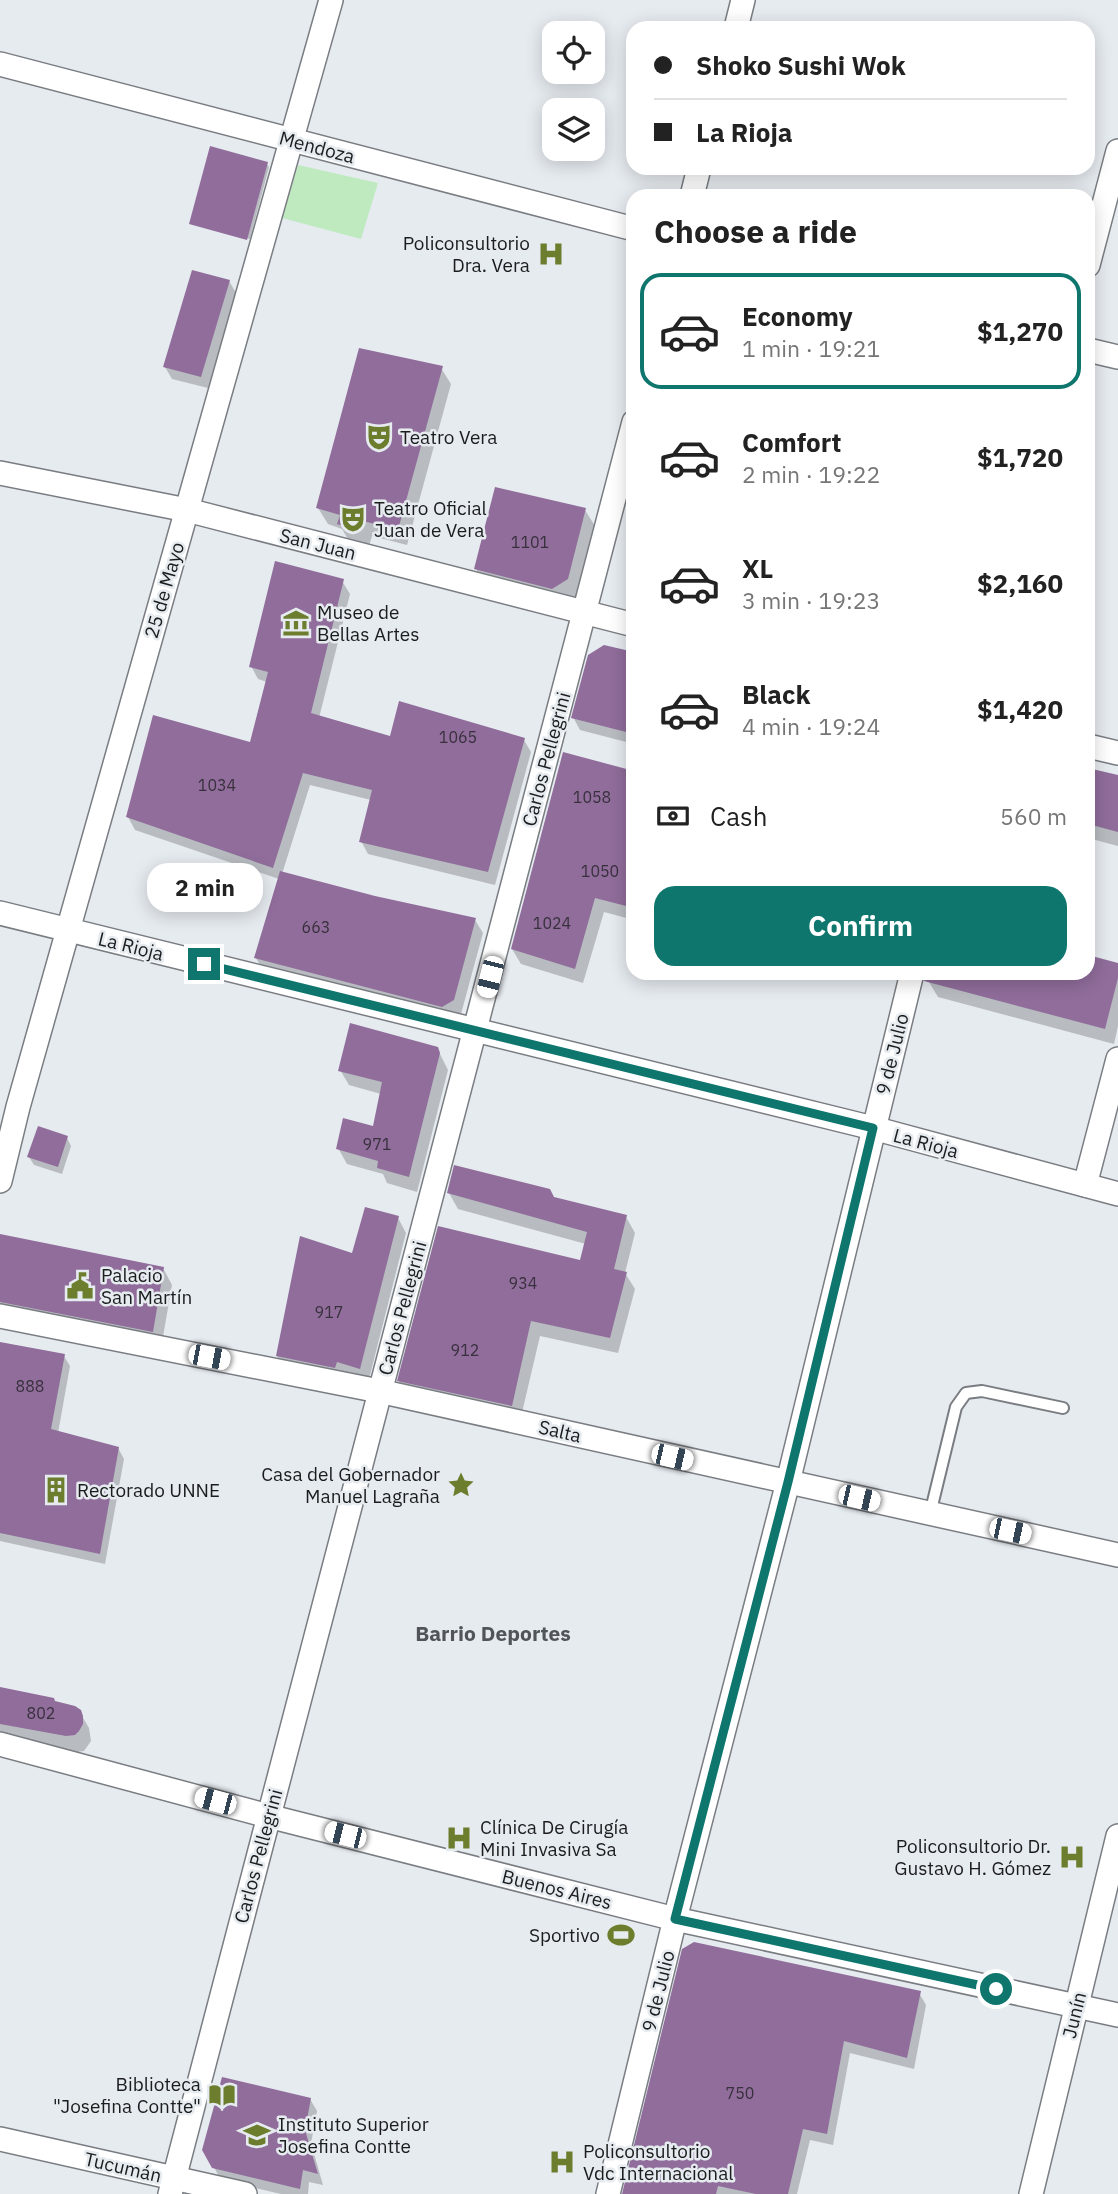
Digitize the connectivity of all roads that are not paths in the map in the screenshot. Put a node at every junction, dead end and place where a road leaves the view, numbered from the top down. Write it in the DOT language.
graph roads {
  1 [pos="331,0"];
  2 [pos="743,0"];
  3 [pos="738,21"];
  4 [pos="0,64"];
  5 [pos="292,141"];
  6 [pos="1118,151"];
  7 [pos="626,227"];
  8 [pos="1095,238"];
  9 [pos="1095,352"];
  10 [pos="1118,358"];
  11 [pos="626,452"];
  12 [pos="0,473"];
  13 [pos="187,510"];
  14 [pos="584,612"];
  15 [pos="626,623"];
  16 [pos="1095,748"];
  17 [pos="1118,753"];
  18 [pos="0,912"];
  19 [pos="68,931"];
  20 [pos="910,980"];
  21 [pos="476,1029"];
  22 [pos="1118,1059"];
  23 [pos="873,1128"];
  24 [pos="0,1181"];
  25 [pos="1085,1185"];
  26 [pos="1118,1194"];
  27 [pos="0,1315"];
  28 [pos="379,1391"];
  29 [pos="1063,1408"];
  30 [pos="788,1482"];
  31 [pos="930,1514"];
  32 [pos="1118,1555"];
  33 [pos="0,1744"];
  34 [pos="268,1816"];
  35 [pos="1118,1836"];
  36 [pos="675,1919"];
  37 [pos="1076,2006"];
  38 [pos="1118,2015"];
  39 [pos="0,2139"];
  40 [pos="172,2186"];
  41 [pos="245,2194"];
  42 [pos="608,2194"];
  43 [pos="1031,2194"];
  1 -- 5 [label="street, 25 de Mayo"];
  2 -- 3 [label="street"];
  4 -- 5 [label="street, Mendoza"];
  5 -- 7 [label="street, Mendoza"];
  5 -- 13 [label="street, 25 de Mayo"];
  6 -- 8 [label="street"];
  9 -- 10 [label="street"];
  11 -- 14 [label="street, Carlos Pellegrini"];
  12 -- 13 [label="street, San Juan"];
  13 -- 14 [label="street, San Juan"];
  13 -- 19 [label="street, 25 de Mayo"];
  14 -- 15 [label="street, San Juan"];
  14 -- 21 [label="street, Carlos Pellegrini"];
  16 -- 17 [label="street"];
  18 -- 19 [label="street, La Rioja"];
  19 -- 21 [label="street, La Rioja"];
  19 -- 24 [label="street, 25 de Mayo"];
  20 -- 23 [label="street, 9 de Julio"];
  21 -- 23 [label="street, La Rioja"];
  21 -- 28 [label="street, Carlos Pellegrini"];
  22 -- 25 [label="street"];
  23 -- 25 [label="street, La Rioja"];
  23 -- 30 [label="street, 9 de Julio"];
  25 -- 26 [label="street, La Rioja"];
  27 -- 28 [label="street, Salta"];
  28 -- 30 [label="street, Salta"];
  28 -- 34 [label="street, Carlos Pellegrini"];
  29 -- 31 [label="lane"];
  30 -- 31 [label="street, Salta"];
  30 -- 36 [label="street, 9 de Julio"];
  31 -- 32 [label="street, Salta"];
  33 -- 34 [label="street, Buenos Aires"];
  34 -- 36 [label="street, Buenos Aires"];
  34 -- 40 [label="street, Carlos Pellegrini"];
  35 -- 37 [label="street, Junín"];
  36 -- 37 [label="street, Buenos Aires"];
  36 -- 42 [label="street, 9 de Julio"];
  37 -- 38 [label="street, Buenos Aires"];
  37 -- 43 [label="street, Junín"];
  39 -- 40 [label="street, Tucumán"];
  40 -- 41 [label="street, Tucumán"];
}
